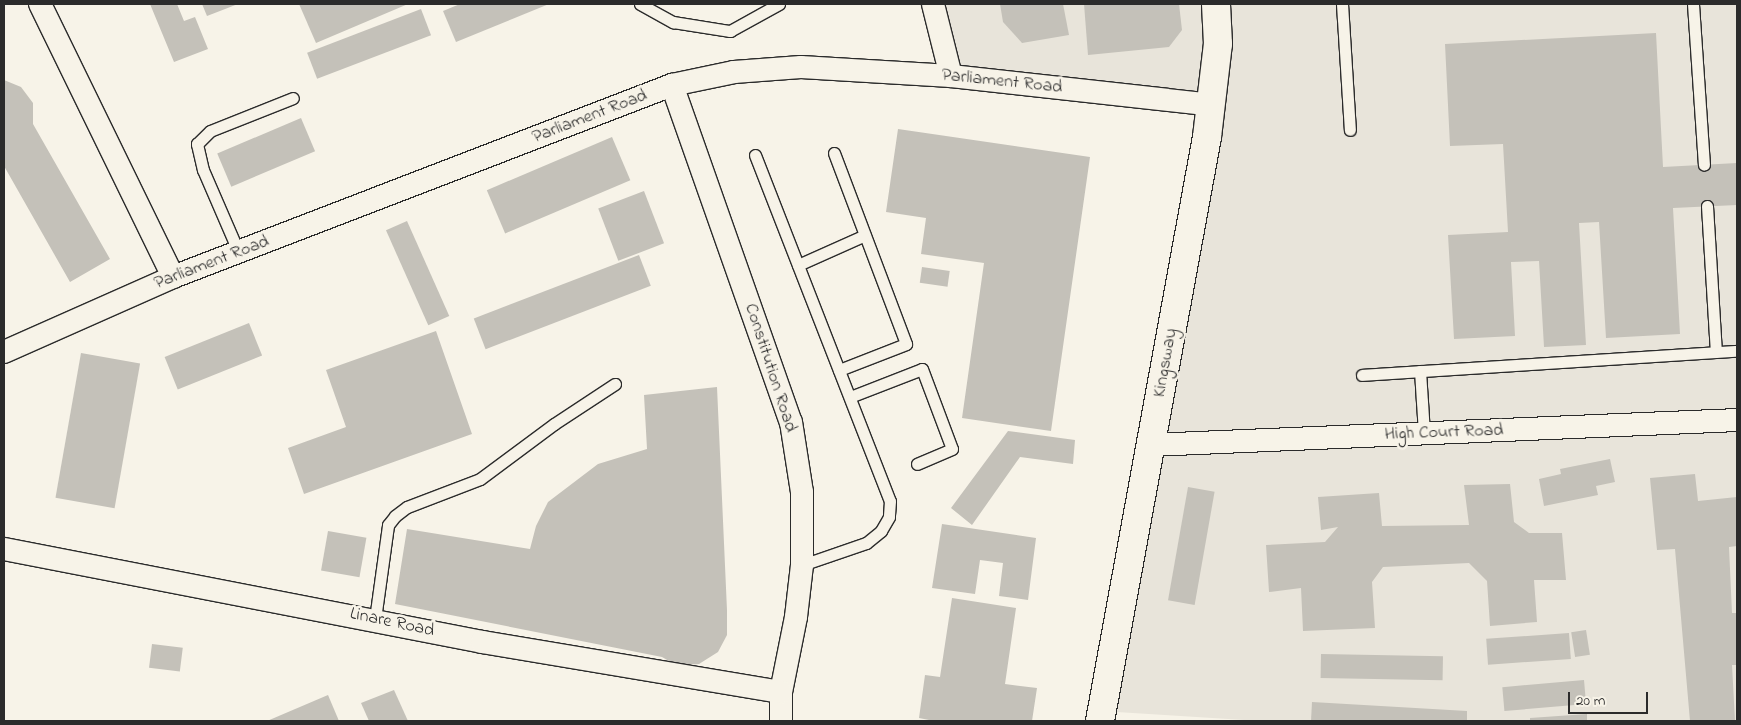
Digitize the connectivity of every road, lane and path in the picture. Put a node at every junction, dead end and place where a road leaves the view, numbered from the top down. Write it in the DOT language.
graph roads {
  1 [pos="40,4"];
  2 [pos="640,4"];
  3 [pos="779,4"];
  4 [pos="933,4"];
  5 [pos="1216,4"];
  6 [pos="1342,4"];
  7 [pos="1693,4"];
  8 [pos="951,76"];
  9 [pos="672,85"];
  10 [pos="293,98"];
  11 [pos="1212,105"];
  12 [pos="1350,130"];
  13 [pos="834,153"];
  14 [pos="755,155"];
  15 [pos="1704,165"];
  16 [pos="1707,206"];
  17 [pos="865,235"];
  18 [pos="239,253"];
  19 [pos="798,265"];
  20 [pos="173,277"];
  21 [pos="1737,351"];
  22 [pos="4,352"];
  23 [pos="1716,352"];
  24 [pos="839,370"];
  25 [pos="1420,371"];
  26 [pos="1362,375"];
  27 [pos="615,384"];
  28 [pos="850,397"];
  29 [pos="1737,420"];
  30 [pos="1424,434"];
  31 [pos="1151,445"];
  32 [pos="917,464"];
  33 [pos="4,549"];
  34 [pos="802,565"];
  35 [pos="375,618"];
  36 [pos="781,692"];
  37 [pos="781,721"];
  38 [pos="1100,721"];
  1 -- 20 [label="street"];
  2 -- 3 [label="lane"];
  4 -- 8 [label="street"];
  5 -- 11 [label="main road, Kingsway"];
  6 -- 12 [label="lane"];
  7 -- 15 [label="lane"];
  8 -- 9 [label="street, Parliament Road"];
  8 -- 11 [label="street, Parliament Road"];
  9 -- 18 [label="street, Parliament Road"];
  9 -- 34 [label="street, Constitution Road"];
  10 -- 18 [label="lane"];
  11 -- 31 [label="main road, Kingsway"];
  13 -- 17 [label="lane"];
  14 -- 19 [label="lane"];
  16 -- 23 [label="lane"];
  17 -- 19 [label="lane"];
  17 -- 24 [label="lane"];
  18 -- 20 [label="street, Parliament Road"];
  19 -- 24 [label="lane"];
  20 -- 22 [label="street, Parliament Road"];
  21 -- 23 [label="lane"];
  23 -- 25 [label="lane"];
  24 -- 28 [label="lane"];
  25 -- 26 [label="lane"];
  25 -- 30 [label="lane"];
  27 -- 35 [label="lane"];
  28 -- 32 [label="lane"];
  28 -- 34 [label="lane"];
  29 -- 30 [label="street, High Court Road"];
  30 -- 31 [label="street, High Court Road"];
  31 -- 38 [label="main road, Kingsway"];
  33 -- 35 [label="street, Linare Road"];
  34 -- 36 [label="street, Constitution Road"];
  35 -- 36 [label="street, Linare Road"];
  36 -- 37 [label="street, Constitution Road"];
}
